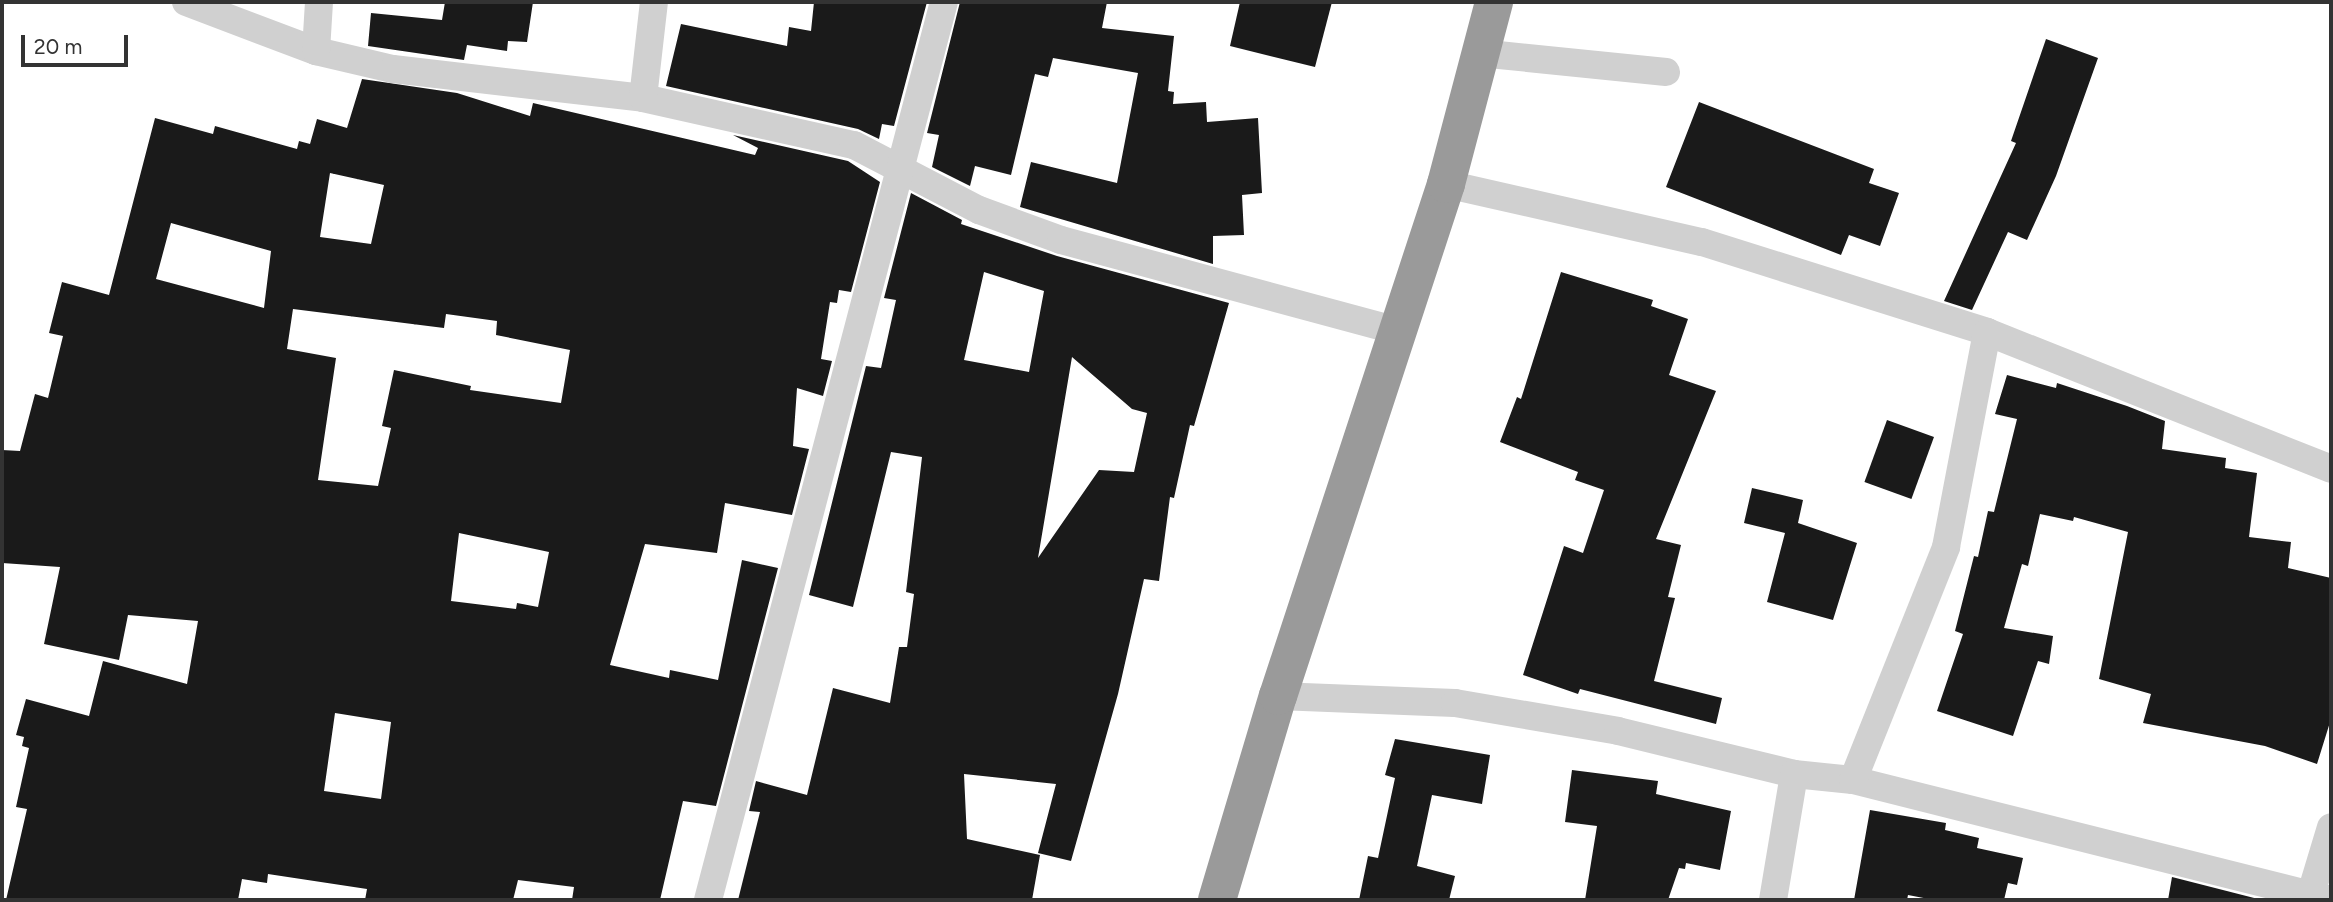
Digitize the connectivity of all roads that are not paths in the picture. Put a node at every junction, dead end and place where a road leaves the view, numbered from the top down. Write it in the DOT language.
graph roads {
  1 [pos="186,2"];
  2 [pos="319,2"];
  3 [pos="654,2"];
  4 [pos="944,2"];
  5 [pos="1494,2"];
  6 [pos="316,51"];
  7 [pos="1479,53"];
  8 [pos="1666,72"];
  9 [pos="643,98"];
  10 [pos="901,170"];
  11 [pos="1446,184"];
  12 [pos="1398,331"];
  13 [pos="1987,332"];
  14 [pos="2331,469"];
  15 [pos="1278,696"];
  16 [pos="1794,774"];
  17 [pos="1853,780"];
  18 [pos="2331,827"];
  19 [pos="2316,898"];
  20 [pos="708,900"];
  21 [pos="1217,900"];
  22 [pos="1773,900"];
  1 -- 6 [label="street"];
  2 -- 6 [label="street"];
  3 -- 9 [label="street"];
  4 -- 10 [label="street"];
  5 -- 7 [label="highway"];
  6 -- 9 [label="street"];
  7 -- 8 [label="street"];
  7 -- 11 [label="highway"];
  9 -- 10 [label="street"];
  10 -- 12 [label="street"];
  10 -- 20 [label="street"];
  11 -- 12 [label="highway"];
  11 -- 13 [label="street"];
  12 -- 15 [label="highway"];
  13 -- 14 [label="street"];
  13 -- 17 [label="street"];
  15 -- 16 [label="street"];
  15 -- 21 [label="highway"];
  16 -- 17 [label="street"];
  16 -- 22 [label="street"];
  17 -- 19 [label="street"];
  18 -- 19 [label="street"];
}
